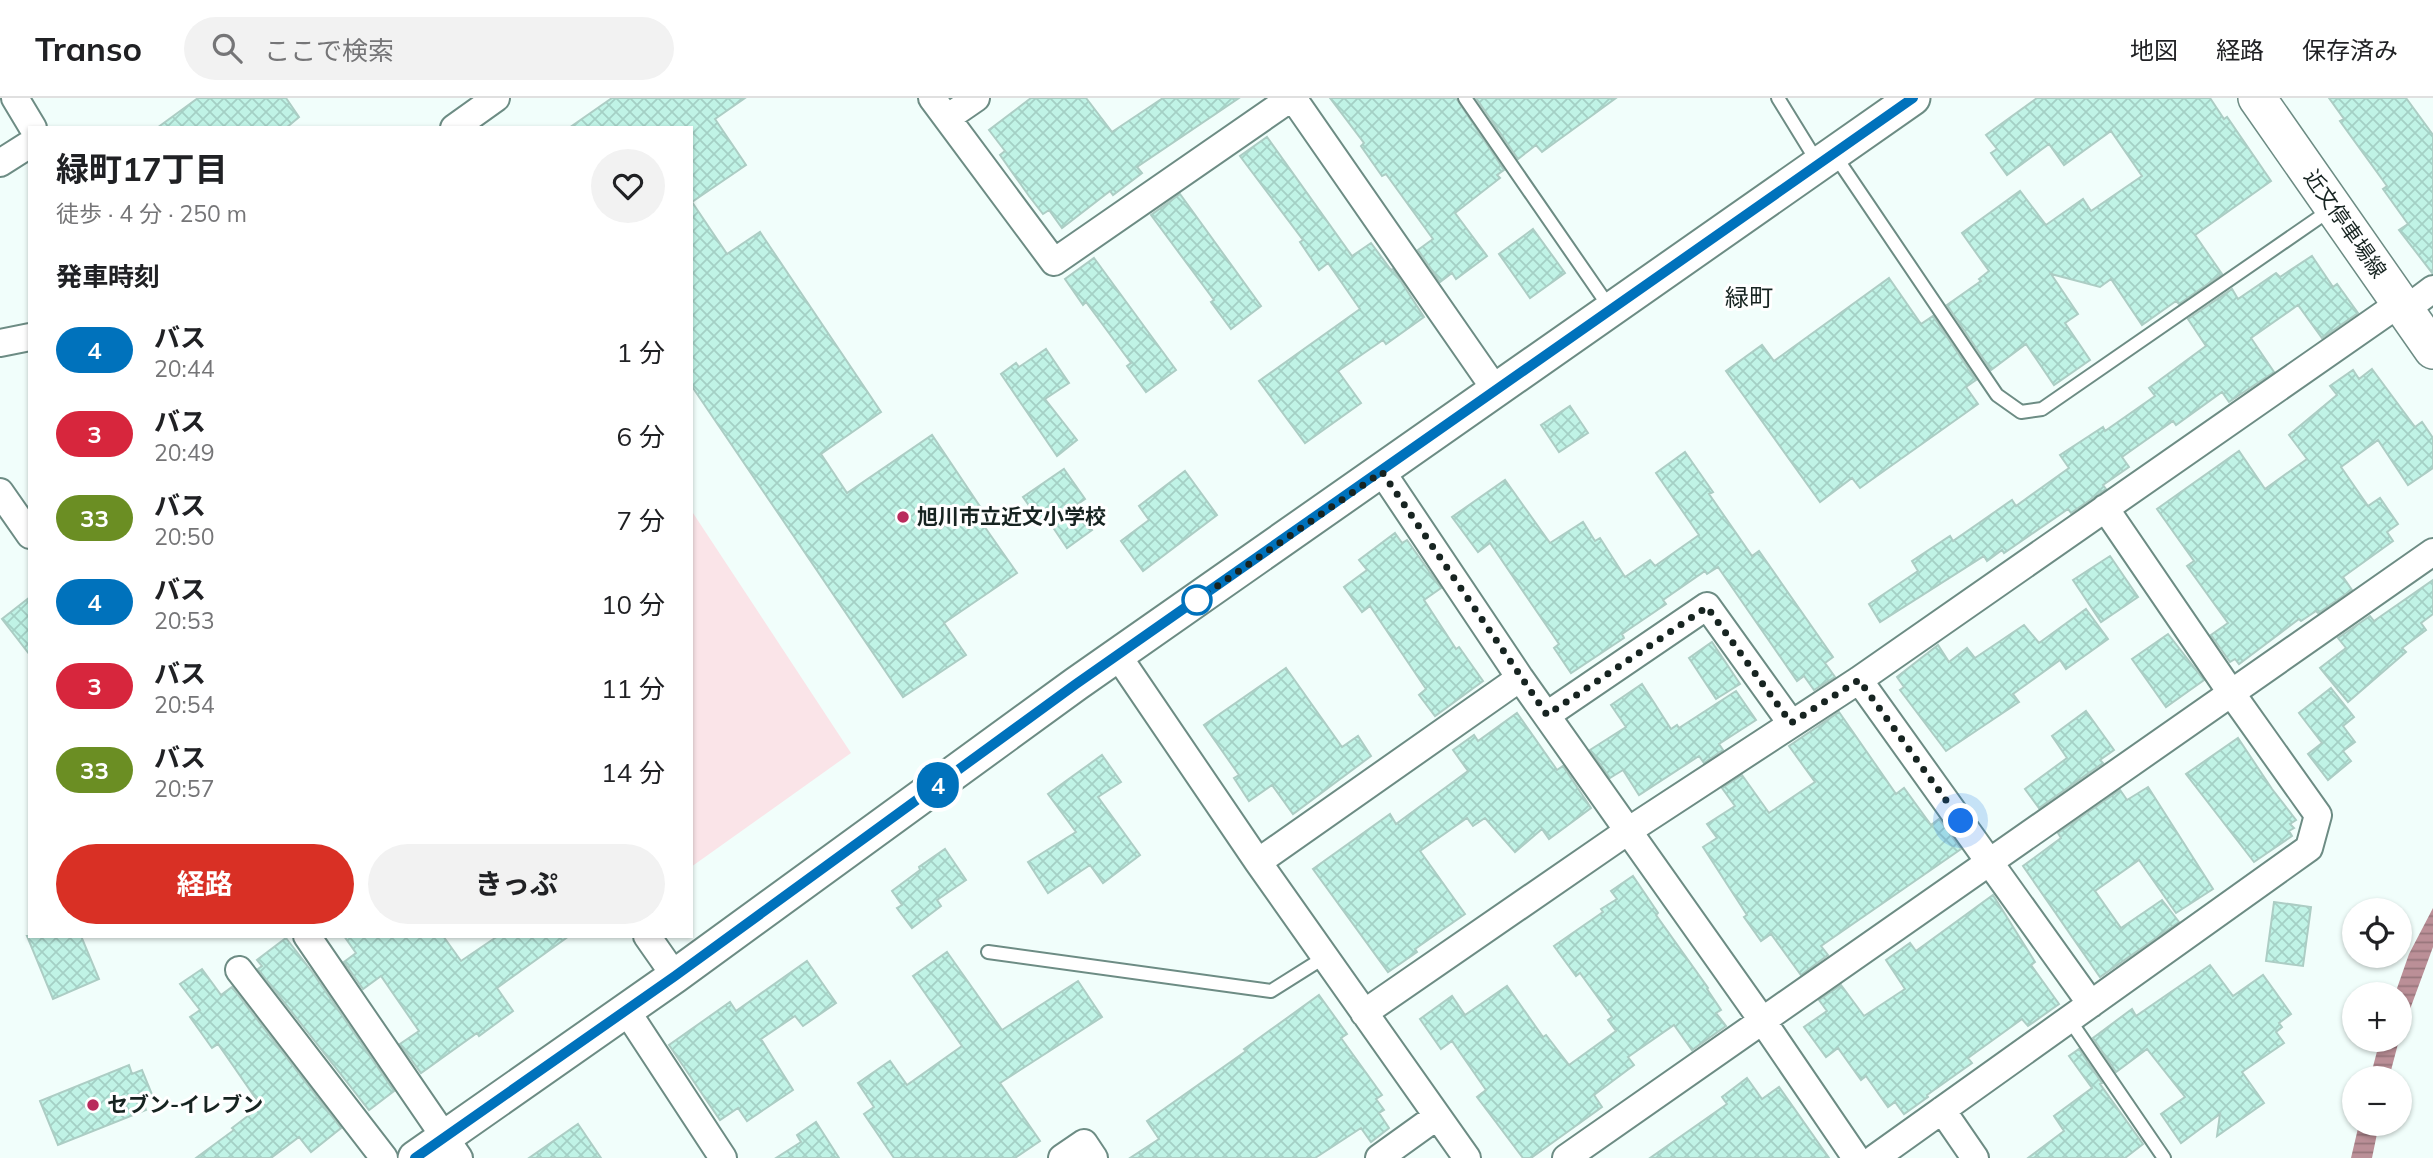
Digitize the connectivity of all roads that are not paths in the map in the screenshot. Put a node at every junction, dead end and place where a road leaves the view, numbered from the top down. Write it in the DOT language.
graph roads {
  1 [pos="15,98"];
  2 [pos="496,98"];
  3 [pos="976,98"];
  4 [pos="1292,98"];
  5 [pos="1465,98"];
  6 [pos="1778,98"];
  7 [pos="1913,98"];
  8 [pos="2257,98"];
  9 [pos="940,108"];
  10 [pos="32,126"];
  11 [pos="457,126"];
  12 [pos="28,145"];
  13 [pos="1826,159"];
  14 [pos="0,163"];
  15 [pos="2333,207"];
  16 [pos="2412,301"];
  17 [pos="1611,309"];
  18 [pos="28,337"];
  19 [pos="0,343"];
  20 [pos="2433,350"];
  21 [pos="1495,389"];
  22 [pos="1382,472"];
  23 [pos="0,492"];
  24 [pos="2105,508"];
  25 [pos="28,532"];
  26 [pos="2433,552"];
  27 [pos="1118,656"];
  28 [pos="1520,678"];
  29 [pos="1859,680"];
  30 [pos="2232,694"];
  31 [pos="1547,715"];
  32 [pos="1791,723"];
  33 [pos="1628,831"];
  34 [pos="1258,862"];
  35 [pos="1990,862"];
  36 [pos="308,938"];
  37 [pos="648,938"];
  38 [pos="988,952"];
  39 [pos="1325,957"];
  40 [pos="239,970"];
  41 [pos="675,976"];
  42 [pos="2091,1004"];
  43 [pos="626,1010"];
  44 [pos="1364,1013"];
  45 [pos="2069,1019"];
  46 [pos="1762,1020"];
  47 [pos="1942,1111"];
  48 [pos="1436,1118"];
  49 [pos="452,1148"];
  50 [pos="384,1158"];
  51 [pos="415,1158"];
  52 [pos="723,1158"];
  53 [pos="1062,1158"];
  54 [pos="1094,1158"];
  55 [pos="1379,1158"];
  56 [pos="1467,1158"];
  57 [pos="1566,1158"];
  58 [pos="1856,1158"];
  59 [pos="1875,1158"];
  60 [pos="1975,1158"];
  61 [pos="2164,1158"];
  1 -- 10 [label="street"];
  2 -- 11 [label="street"];
  3 -- 9 [label="street"];
  4 -- 9 [label="street"];
  4 -- 21 [label="street"];
  5 -- 17 [label="lane"];
  6 -- 13 [label="lane"];
  7 -- 13 [label="street"];
  8 -- 15 [label="main road, 近文停車場線"];
  12 -- 14 [label="street"];
  13 -- 15 [label="lane"];
  13 -- 17 [label="street"];
  15 -- 16 [label="main road, 近文停車場線"];
  16 -- 20 [label="main road, 近文停車場線"];
  16 -- 24 [label="street"];
  17 -- 21 [label="street"];
  18 -- 19 [label="street"];
  21 -- 22 [label="street"];
  22 -- 27 [label="street"];
  22 -- 28 [label="street"];
  23 -- 25 [label="street"];
  24 -- 29 [label="street"];
  24 -- 30 [label="street"];
  26 -- 30 [label="street"];
  27 -- 34 [label="street"];
  27 -- 41 [label="street"];
  28 -- 31 [label="street"];
  28 -- 34 [label="street"];
  29 -- 32 [label="street"];
  29 -- 35 [label="street"];
  30 -- 35 [label="street"];
  30 -- 42 [label="street"];
  31 -- 32 [label="street"];
  31 -- 33 [label="street"];
  32 -- 33 [label="street"];
  33 -- 44 [label="street"];
  33 -- 46 [label="street"];
  34 -- 39 [label="street"];
  35 -- 42 [label="street"];
  35 -- 46 [label="street"];
  36 -- 49 [label="street"];
  37 -- 41 [label="street"];
  38 -- 39 [label="lane"];
  39 -- 44 [label="street"];
  40 -- 50 [label="street"];
  41 -- 43 [label="street"];
  42 -- 45 [label="street"];
  43 -- 49 [label="street"];
  43 -- 52 [label="street"];
  44 -- 48 [label="street"];
  45 -- 47 [label="street"];
  45 -- 61 [label="lane"];
  46 -- 57 [label="street"];
  46 -- 58 [label="street"];
  47 -- 59 [label="street"];
  47 -- 60 [label="street"];
  48 -- 55 [label="street"];
  48 -- 56 [label="street"];
  49 -- 51 [label="street"];
  53 -- 54 [label="street"];
}
